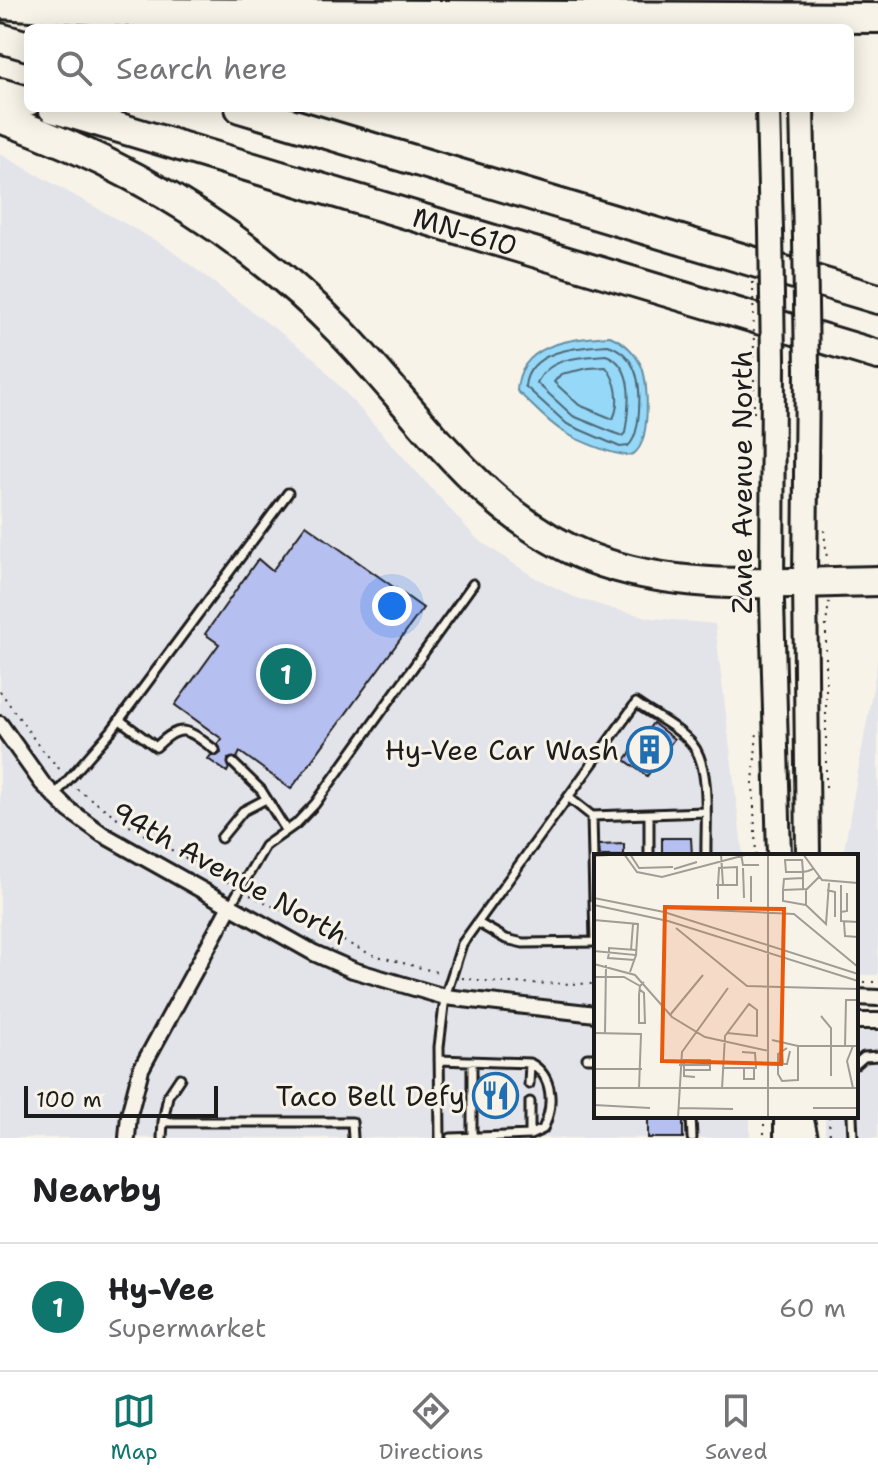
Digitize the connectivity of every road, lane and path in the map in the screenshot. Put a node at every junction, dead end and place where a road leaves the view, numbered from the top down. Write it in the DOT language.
graph roads {
  1 [pos="125,0"];
  2 [pos="455,0"];
  3 [pos="0,4"];
  4 [pos="45,8"];
  5 [pos="766,15"];
  6 [pos="801,15"];
  7 [pos="690,18"];
  8 [pos="878,18"];
  9 [pos="0,38"];
  10 [pos="24,45"];
  11 [pos="0,93"];
  12 [pos="24,100"];
  13 [pos="66,112"];
  14 [pos="253,112"];
  15 [pos="768,112"];
  16 [pos="802,112"];
  17 [pos="0,118"];
  18 [pos="753,283"];
  19 [pos="878,299"];
  20 [pos="878,355"];
  21 [pos="763,357"];
  22 [pos="288,493"];
  23 [pos="805,581"];
  24 [pos="878,581"];
  25 [pos="772,582"];
  26 [pos="473,584"];
  27 [pos="0,691"];
  28 [pos="120,720"];
  29 [pos="0,724"];
  30 [pos="766,726"];
  31 [pos="215,750"];
  32 [pos="233,763"];
  33 [pos="67,779"];
  34 [pos="54,796"];
  35 [pos="568,797"];
  36 [pos="266,799"];
  37 [pos="705,812"];
  38 [pos="649,814"];
  39 [pos="592,816"];
  40 [pos="286,830"];
  41 [pos="221,838"];
  42 [pos="649,854"];
  43 [pos="706,854"];
  44 [pos="756,854"];
  45 [pos="779,854"];
  46 [pos="789,854"];
  47 [pos="808,854"];
  48 [pos="594,879"];
  49 [pos="239,888"];
  50 [pos="229,908"];
  51 [pos="478,923"];
  52 [pos="594,942"];
  53 [pos="451,977"];
  54 [pos="594,984"];
  55 [pos="445,997"];
  56 [pos="858,997"];
  57 [pos="878,998"];
  58 [pos="594,1004"];
  59 [pos="572,1009"];
  60 [pos="594,1014"];
  61 [pos="878,1056"];
  62 [pos="439,1060"];
  63 [pos="472,1061"];
  64 [pos="858,1062"];
  65 [pos="530,1063"];
  66 [pos="180,1078"];
  67 [pos="529,1084"];
  68 [pos="530,1102"];
  69 [pos="691,1118"];
  70 [pos="802,1118"];
  71 [pos="811,1118"];
  72 [pos="829,1118"];
  73 [pos="852,1118"];
  74 [pos="163,1122"];
  75 [pos="542,1134"];
  76 [pos="530,1135"];
  77 [pos="127,1138"];
  78 [pos="162,1138"];
  79 [pos="353,1138"];
  80 [pos="440,1138"];
  81 [pos="451,1138"];
  82 [pos="472,1138"];
  83 [pos="692,1138"];
  84 [pos="808,1138"];
  85 [pos="830,1138"];
  86 [pos="853,1138"];
  1 -- 4 [label="highway"];
  2 -- 7 [label="highway"];
  3 -- 4 [label="highway"];
  4 -- 7 [label="highway"];
  5 -- 6 [label="highway"];
  5 -- 7 [label="highway"];
  6 -- 8 [label="highway"];
  9 -- 10 [label="highway"];
  11 -- 12 [label="highway"];
  13 -- 20 [label="highway, MN-610"];
  14 -- 19 [label="highway, MN-610"];
  15 -- 21 [label="main road, Zane Avenue North, bridge"];
  16 -- 23 [label="main road, bridge"];
  17 -- 25 [label="highway"];
  18 -- 21 [label="path, bridge"];
  21 -- 25 [label="main road, Zane Avenue North"];
  22 -- 28 [label="lane"];
  23 -- 24 [label="highway"];
  23 -- 25 [label="highway"];
  23 -- 47 [label="main road"];
  25 -- 30 [label="main road, Zane Avenue North"];
  26 -- 40 [label="lane"];
  27 -- 33 [label="path"];
  28 -- 31 [label="lane"];
  28 -- 33 [label="lane"];
  29 -- 34 [label="street, 94th Avenue North"];
  30 -- 44 [label="path"];
  30 -- 45 [label="main road, Zane Avenue North"];
  30 -- 46 [label="main road"];
  32 -- 36 [label="lane"];
  33 -- 34 [label="lane"];
  33 -- 49 [label="path"];
  34 -- 50 [label="street, 94th Avenue North"];
  35 -- 37 [label="lane"];
  35 -- 39 [label="lane"];
  35 -- 51 [label="lane"];
  36 -- 40 [label="lane"];
  36 -- 41 [label="lane"];
  37 -- 38 [label="lane"];
  37 -- 43 [label="lane"];
  38 -- 39 [label="lane"];
  38 -- 42 [label="lane"];
  39 -- 48 [label="lane"];
  40 -- 49 [label="lane"];
  49 -- 50 [label="lane"];
  49 -- 53 [label="path"];
  50 -- 55 [label="street, 94th Avenue North"];
  50 -- 77 [label="street"];
  51 -- 52 [label="lane"];
  51 -- 53 [label="lane"];
  53 -- 54 [label="path"];
  53 -- 55 [label="lane"];
  55 -- 59 [label="street, 94th Avenue North"];
  55 -- 62 [label="lane"];
  56 -- 57 [label="street"];
  58 -- 59 [label="street, 94th Avenue North"];
  59 -- 60 [label="street, 94th Avenue North"];
  61 -- 64 [label="lane"];
  62 -- 63 [label="lane"];
  62 -- 80 [label="lane"];
  63 -- 65 [label="lane"];
  63 -- 82 [label="lane"];
  65 -- 67 [label="lane"];
  65 -- 75 [label="lane"];
  66 -- 74 [label="lane"];
  68 -- 76 [label="lane"];
  69 -- 83 [label="lane"];
  70 -- 84 [label="main road"];
  71 -- 84 [label="main road"];
  72 -- 85 [label="path"];
  73 -- 86 [label="lane"];
  74 -- 78 [label="lane"];
  74 -- 79 [label="lane"];
  75 -- 76 [label="lane"];
  76 -- 82 [label="lane"];
  81 -- 82 [label="lane"];
}
